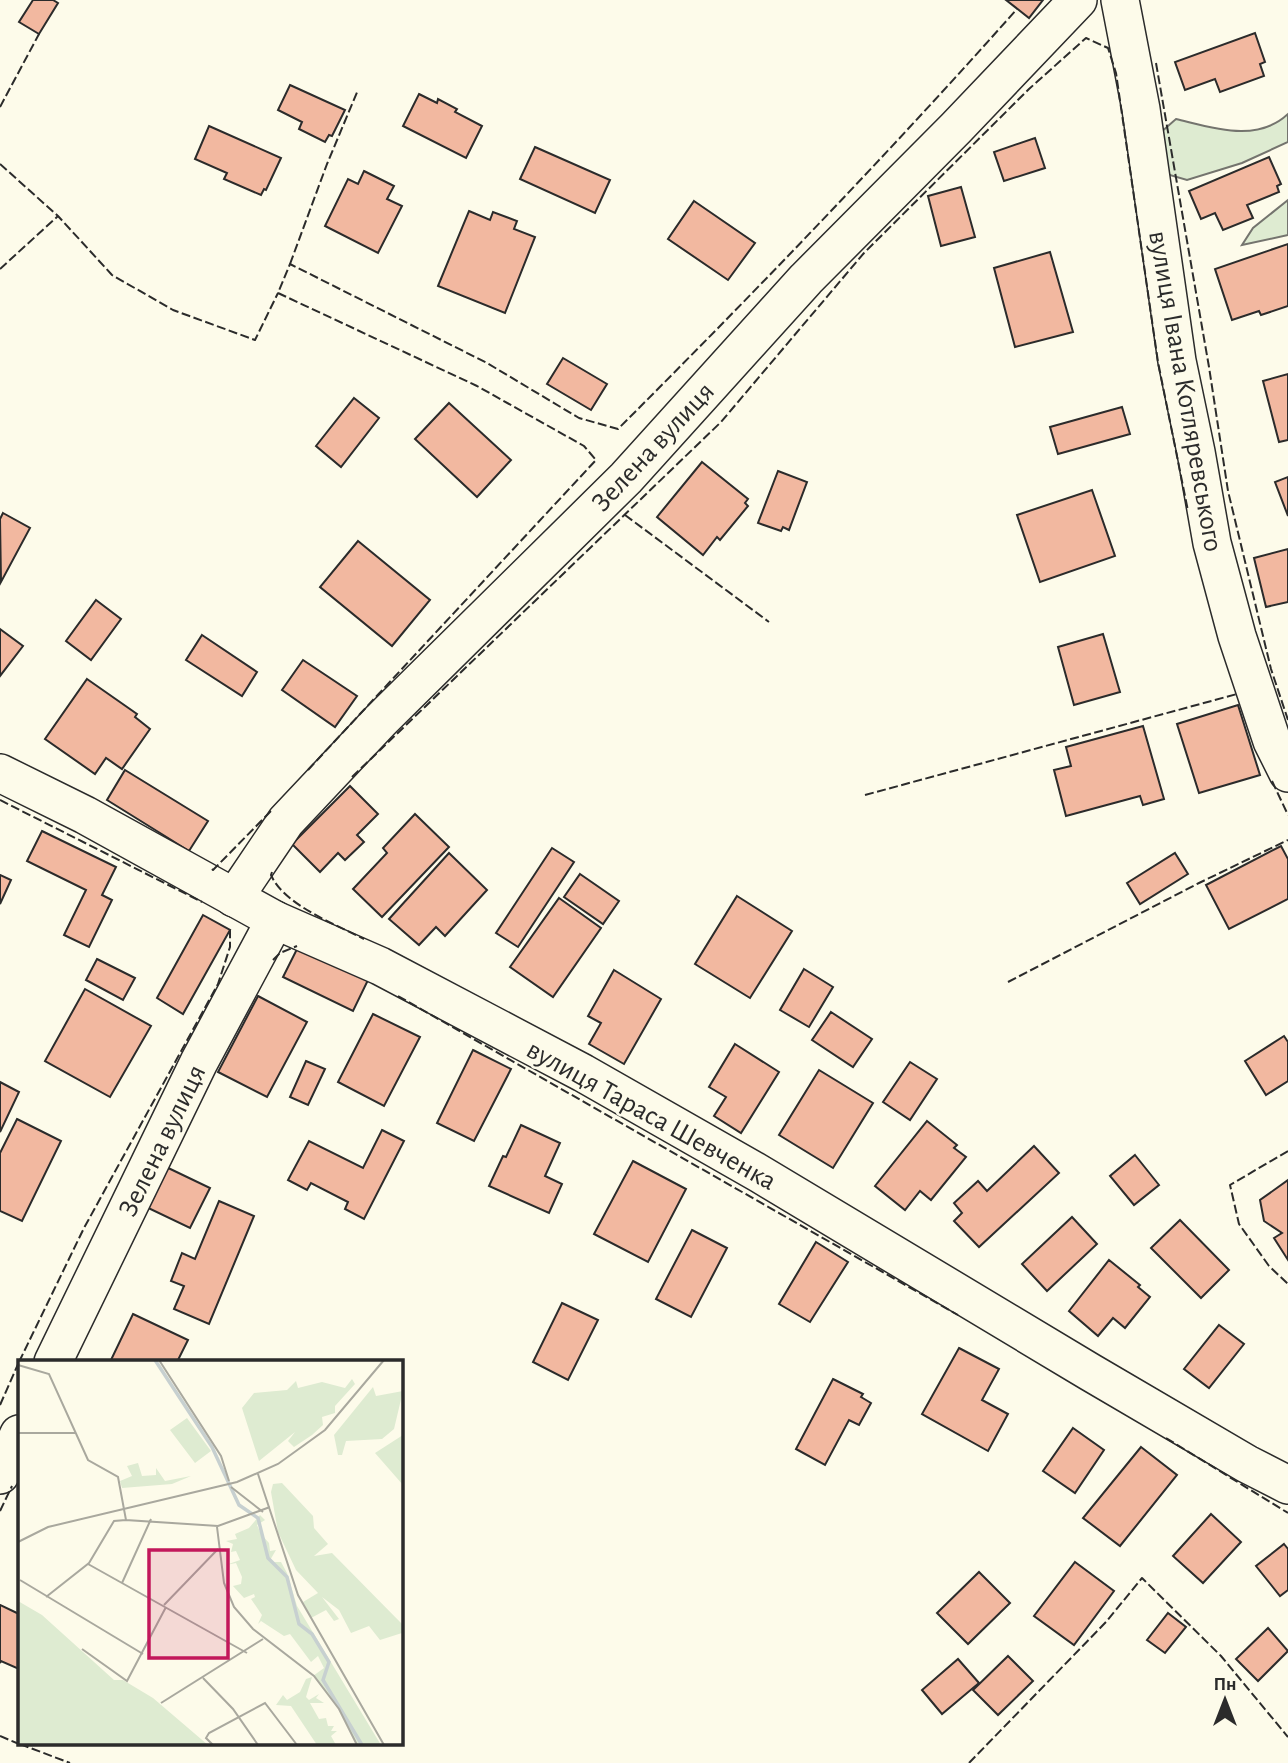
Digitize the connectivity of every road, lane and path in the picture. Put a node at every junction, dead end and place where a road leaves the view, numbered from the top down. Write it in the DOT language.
graph roads {
  1 [pos="1078,0"];
  2 [pos="1120,0"];
  3 [pos="0,773"];
  4 [pos="1288,773"];
  5 [pos="234,898"];
  6 [pos="275,920"];
  7 [pos="54,1360"];
  8 [pos="18,1436"];
  9 [pos="0,1475"];
  10 [pos="1288,1485"];
  1 -- 5 [label="street, Зелена вулиця"];
  2 -- 4 [label="street, вулиця Івана Котляревського"];
  3 -- 5 [label="street, вулиця Тараса Шевченка"];
  5 -- 6 [label="street, вулиця Тараса Шевченка"];
  6 -- 7 [label="street, Зелена вулиця"];
  6 -- 10 [label="street, вулиця Тараса Шевченка"];
  8 -- 9 [label="street"];
}
